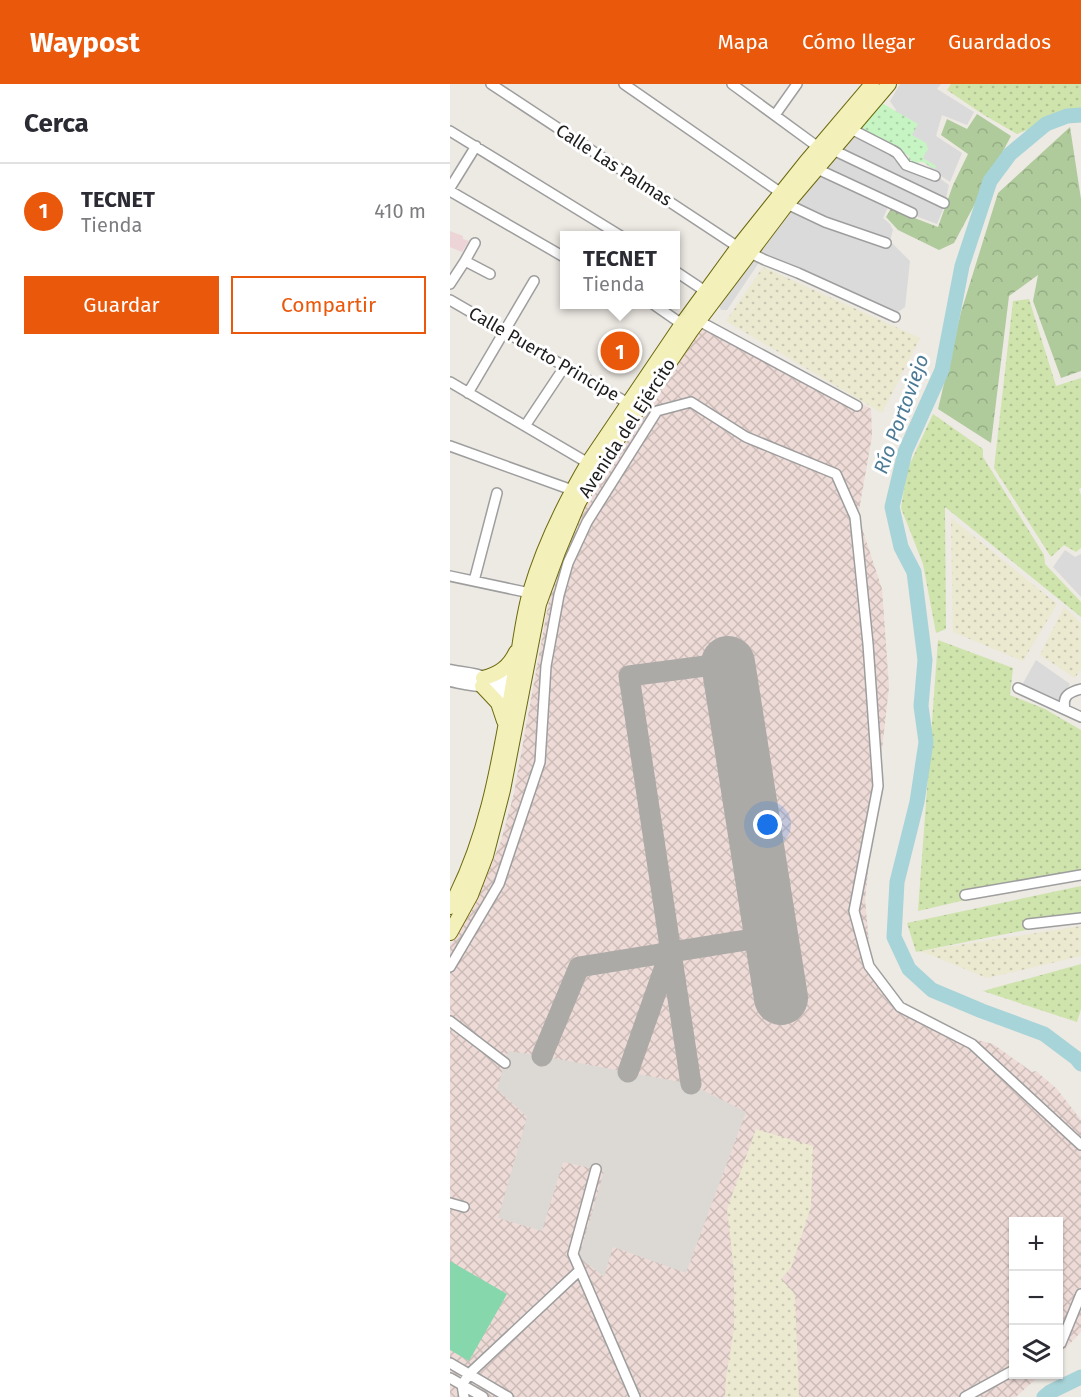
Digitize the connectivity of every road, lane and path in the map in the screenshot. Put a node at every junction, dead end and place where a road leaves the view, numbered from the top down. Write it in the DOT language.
graph roads {
  1 [pos="491,84"];
  2 [pos="624,84"];
  3 [pos="732,84"];
  4 [pos="797,84"];
  5 [pos="872,84"];
  6 [pos="889,84"];
  7 [pos="775,115"];
  8 [pos="851,129"];
  9 [pos="450,131"];
  10 [pos="476,146"];
  11 [pos="824,147"];
  12 [pos="811,166"];
  13 [pos="935,176"];
  14 [pos="450,189"];
  15 [pos="784,199"];
  16 [pos="944,203"];
  17 [pos="912,213"];
  18 [pos="613,231"];
  19 [pos="475,243"];
  20 [pos="886,243"];
  21 [pos="743,250"];
  22 [pos="560,255"];
  23 [pos="465,261"];
  24 [pos="489,274"];
  25 [pos="680,274"];
  26 [pos="534,281"];
  27 [pos="450,284"];
  28 [pos="705,291"];
  29 [pos="450,300"];
  30 [pos="662,309"];
  31 [pos="895,317"];
  32 [pos="690,325"];
  33 [pos="505,331"];
  34 [pos="565,366"];
  35 [pos="450,382"];
  36 [pos="468,393"];
  37 [pos="633,406"];
  38 [pos="857,406"];
  39 [pos="525,426"];
  40 [pos="450,446"];
  41 [pos="592,467"];
  42 [pos="496,493"];
  43 [pos="577,494"];
  44 [pos="450,576"];
  45 [pos="474,581"];
  46 [pos="530,593"];
  47 [pos="520,642"];
  48 [pos="527,664"];
  49 [pos="450,671"];
  50 [pos="513,678"];
  51 [pos="450,680"];
  52 [pos="487,683"];
  53 [pos="1018,688"];
  54 [pos="1081,689"];
  55 [pos="509,700"];
  56 [pos="1065,709"];
  57 [pos="1081,717"];
  58 [pos="510,727"];
  59 [pos="1081,875"];
  60 [pos="964,895"];
  61 [pos="450,907"];
  62 [pos="1081,918"];
  63 [pos="1028,924"];
  64 [pos="450,933"];
  65 [pos="450,967"];
  66 [pos="450,1021"];
  67 [pos="505,1063"];
  68 [pos="1081,1145"];
  69 [pos="597,1169"];
  70 [pos="450,1203"];
  71 [pos="464,1207"];
  72 [pos="580,1270"];
  73 [pos="1081,1294"];
  74 [pos="1063,1338"];
  75 [pos="450,1363"];
  76 [pos="1009,1373"];
  77 [pos="469,1374"];
  78 [pos="450,1378"];
  79 [pos="462,1385"];
  80 [pos="464,1397"];
  81 [pos="483,1397"];
  82 [pos="508,1397"];
  83 [pos="635,1397"];
  84 [pos="964,1397"];
  1 -- 21 [label="street, Calle Las Palmas"];
  2 -- 15 [label="street"];
  3 -- 7 [label="street"];
  4 -- 7 [label="street"];
  5 -- 11 [label="main road, Avenida del Ejército"];
  6 -- 8 [label="main road, Avenida del Ejército"];
  7 -- 11 [label="street"];
  8 -- 11 [label="main road, Avenida del Ejército"];
  8 -- 13 [label="street"];
  9 -- 10 [label="street"];
  10 -- 14 [label="street"];
  10 -- 18 [label="street"];
  11 -- 12 [label="main road, Avenida del Ejército"];
  11 -- 16 [label="street"];
  12 -- 15 [label="main road, Avenida del Ejército"];
  12 -- 17 [label="street"];
  14 -- 22 [label="street"];
  15 -- 20 [label="street"];
  15 -- 21 [label="main road, Avenida del Ejército"];
  19 -- 23 [label="street"];
  21 -- 28 [label="main road, Avenida del Ejército"];
  21 -- 31 [label="street, Calle Las Palmas"];
  21 -- 32 [label="main road, Avenida del Ejército"];
  23 -- 24 [label="street"];
  23 -- 27 [label="street"];
  25 -- 28 [label="street"];
  26 -- 33 [label="street"];
  28 -- 32 [label="main road, Avenida del Ejército"];
  29 -- 33 [label="street, Calle Puerto Principe"];
  30 -- 32 [label="street"];
  32 -- 37 [label="main road, Avenida del Ejército"];
  32 -- 38 [label="street"];
  33 -- 34 [label="street, Calle Puerto Principe"];
  33 -- 36 [label="street"];
  34 -- 37 [label="street, Calle Puerto Principe"];
  34 -- 39 [label="street"];
  35 -- 36 [label="street"];
  36 -- 39 [label="street"];
  37 -- 41 [label="main road, Avenida del Ejército"];
  39 -- 41 [label="street"];
  40 -- 43 [label="street"];
  41 -- 43 [label="main road, Avenida del Ejército"];
  42 -- 45 [label="street"];
  43 -- 46 [label="main road, Avenida del Ejército"];
  43 -- 48 [label="main road, Avenida del Ejército"];
  44 -- 45 [label="street"];
  45 -- 46 [label="street"];
  46 -- 47 [label="main road, Avenida del Ejército"];
  47 -- 50 [label="main road, Avenida del Ejército"];
  47 -- 52 [label="main road"];
  48 -- 50 [label="street"];
  48 -- 58 [label="main road, Avenida del Ejército"];
  49 -- 52 [label="street"];
  50 -- 52 [label="street"];
  50 -- 55 [label="main road, Avenida del Ejército"];
  51 -- 52 [label="street"];
  52 -- 55 [label="street"];
  52 -- 58 [label="main road"];
  53 -- 56 [label="street"];
  54 -- 56 [label="street"];
  55 -- 58 [label="main road, Avenida del Ejército"];
  56 -- 57 [label="street"];
  58 -- 61 [label="main road, Avenida del Ejército"];
  58 -- 64 [label="main road, Avenida del Ejército"];
  59 -- 60 [label="street"];
  62 -- 63 [label="street"];
  65 -- 68 [label="street"];
  66 -- 67 [label="street"];
  69 -- 72 [label="street"];
  70 -- 71 [label="street"];
  72 -- 77 [label="street"];
  72 -- 83 [label="street"];
  73 -- 74 [label="street"];
  75 -- 77 [label="street"];
  76 -- 84 [label="street"];
  77 -- 79 [label="street"];
  77 -- 82 [label="street"];
  78 -- 79 [label="street"];
  79 -- 80 [label="street"];
  79 -- 81 [label="street"];
}
